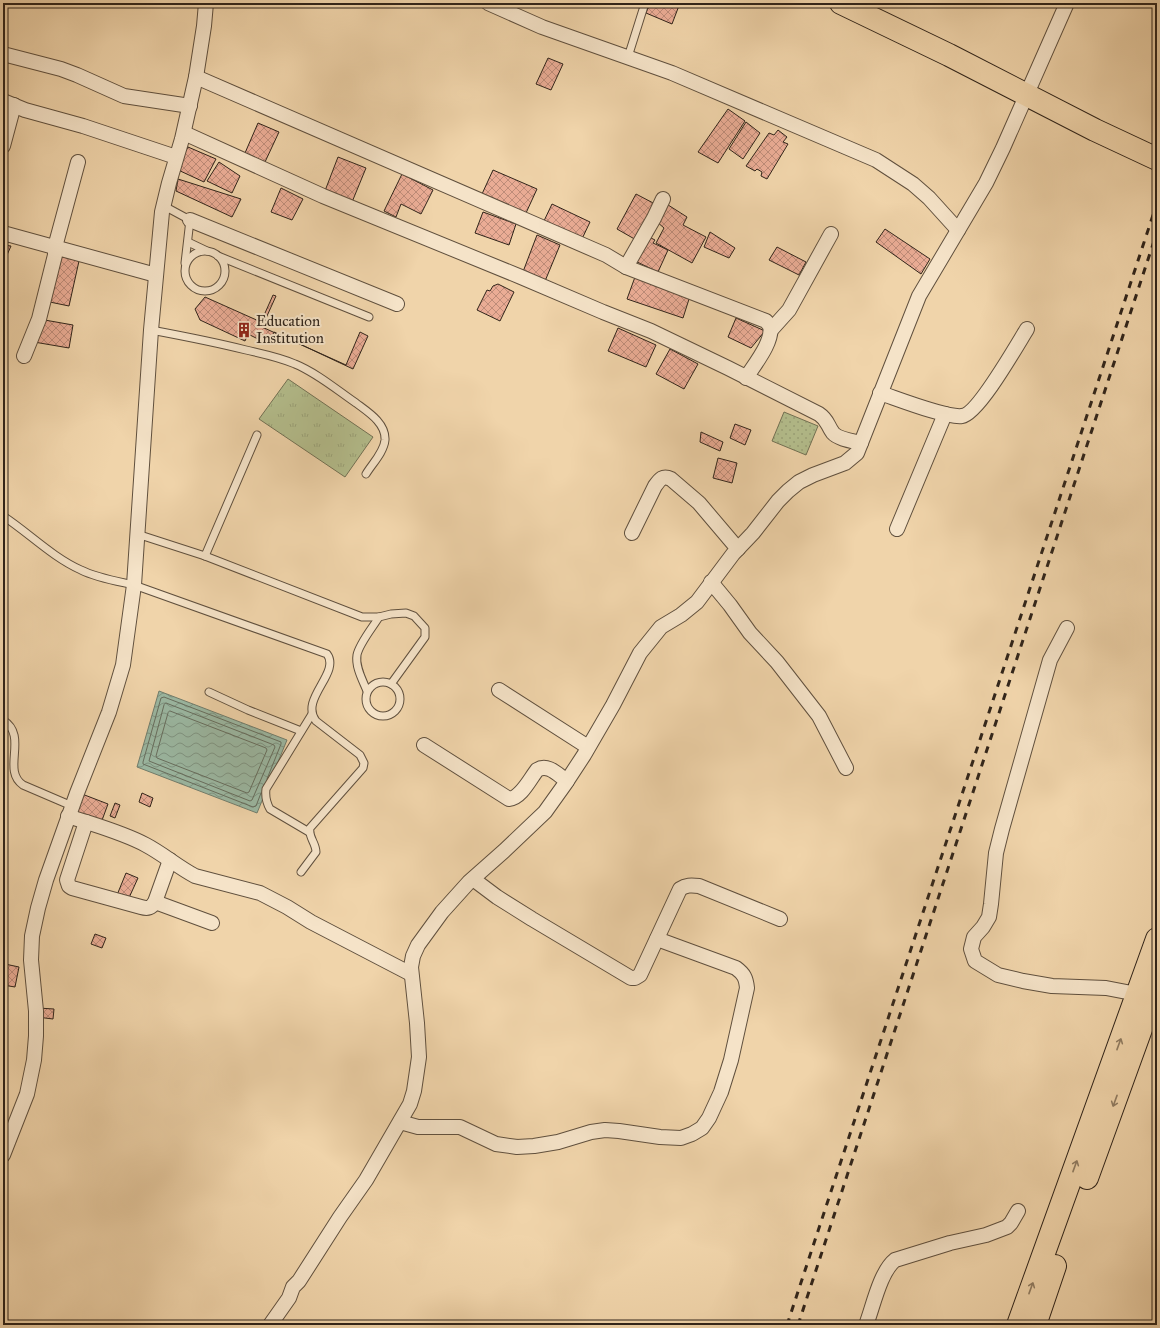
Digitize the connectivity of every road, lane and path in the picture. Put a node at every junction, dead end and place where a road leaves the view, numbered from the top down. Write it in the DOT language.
graph roads {
  1 [pos="206,3"];
  2 [pos="488,3"];
  3 [pos="645,3"];
  4 [pos="841,3"];
  5 [pos="1067,3"];
  6 [pos="3,54"];
  7 [pos="628,57"];
  8 [pos="196,77"];
  9 [pos="1026,95"];
  10 [pos="8,103"];
  11 [pos="190,106"];
  12 [pos="184,133"];
  13 [pos="3,146"];
  14 [pos="176,157"];
  15 [pos="1157,159"];
  16 [pos="78,162"];
  17 [pos="663,199"];
  18 [pos="164,206"];
  19 [pos="190,220"];
  20 [pos="958,230"];
  21 [pos="3,233"];
  22 [pos="831,234"];
  23 [pos="188,242"];
  24 [pos="55,247"];
  25 [pos="207,251"];
  26 [pos="218,256"];
  27 [pos="626,267"];
  28 [pos="185,269"];
  29 [pos="156,275"];
  30 [pos="397,304"];
  31 [pos="369,317"];
  32 [pos="1027,329"];
  33 [pos="151,330"];
  34 [pos="771,330"];
  35 [pos="24,356"];
  36 [pos="746,378"];
  37 [pos="880,393"];
  38 [pos="945,414"];
  39 [pos="257,435"];
  40 [pos="861,443"];
  41 [pos="366,474"];
  42 [pos="3,516"];
  43 [pos="897,529"];
  44 [pos="632,532"];
  45 [pos="137,534"];
  46 [pos="738,549"];
  47 [pos="205,556"];
  48 [pos="711,582"];
  49 [pos="134,584"];
  50 [pos="379,617"];
  51 [pos="1067,628"];
  52 [pos="391,684"];
  53 [pos="499,690"];
  54 [pos="367,691"];
  55 [pos="209,692"];
  56 [pos="312,714"];
  57 [pos="3,720"];
  58 [pos="301,731"];
  59 [pos="424,745"];
  60 [pos="588,747"];
  61 [pos="846,768"];
  62 [pos="567,781"];
  63 [pos="70,811"];
  64 [pos="86,822"];
  65 [pos="309,832"];
  66 [pos="170,860"];
  67 [pos="301,872"];
  68 [pos="473,879"];
  69 [pos="155,902"];
  70 [pos="780,919"];
  71 [pos="212,923"];
  72 [pos="657,939"];
  73 [pos="1157,939"];
  74 [pos="411,974"];
  75 [pos="1157,985"];
  76 [pos="1137,994"];
  77 [pos="400,1122"];
  78 [pos="3,1155"];
  79 [pos="1018,1211"];
  80 [pos="270,1325"];
  81 [pos="866,1325"];
  82 [pos="1018,1325"];
  83 [pos="1035,1325"];
  1 -- 8 [label="street"];
  2 -- 7 [label="street"];
  3 -- 7 [label="lane"];
  4 -- 9 [label="highway"];
  5 -- 9 [label="street"];
  6 -- 11 [label="street"];
  7 -- 20 [label="street"];
  8 -- 11 [label="street"];
  8 -- 27 [label="street"];
  9 -- 15 [label="highway"];
  9 -- 20 [label="street"];
  10 -- 13 [label="street"];
  10 -- 14 [label="street"];
  11 -- 12 [label="street"];
  12 -- 14 [label="street"];
  12 -- 36 [label="street"];
  14 -- 18 [label="street"];
  16 -- 24 [label="street"];
  17 -- 27 [label="street"];
  18 -- 19 [label="lane"];
  18 -- 29 [label="street"];
  19 -- 23 [label="lane"];
  19 -- 30 [label="street"];
  20 -- 37 [label="street"];
  21 -- 24 [label="street"];
  22 -- 34 [label="street"];
  23 -- 25 [label="lane"];
  23 -- 28 [label="lane"];
  24 -- 29 [label="street"];
  24 -- 35 [label="street"];
  25 -- 26 [label="lane"];
  25 -- 28 [label="lane"];
  26 -- 28 [label="lane"];
  26 -- 31 [label="lane"];
  27 -- 34 [label="street"];
  29 -- 33 [label="street"];
  32 -- 38 [label="street"];
  33 -- 41 [label="lane"];
  33 -- 45 [label="street"];
  34 -- 36 [label="street"];
  36 -- 40 [label="street"];
  37 -- 38 [label="street"];
  37 -- 40 [label="street"];
  38 -- 43 [label="street"];
  39 -- 47 [label="lane"];
  40 -- 46 [label="street"];
  42 -- 49 [label="lane"];
  44 -- 46 [label="street"];
  45 -- 47 [label="lane"];
  45 -- 49 [label="street"];
  46 -- 48 [label="street"];
  47 -- 50 [label="lane"];
  48 -- 60 [label="street"];
  48 -- 61 [label="street"];
  49 -- 56 [label="lane"];
  49 -- 63 [label="street"];
  50 -- 52 [label="lane"];
  50 -- 54 [label="lane"];
  51 -- 76 [label="street"];
  52 -- 54 [label="lane"];
  52 -- 54 [label="lane"];
  53 -- 60 [label="street"];
  55 -- 58 [label="lane"];
  56 -- 58 [label="lane"];
  56 -- 65 [label="lane"];
  57 -- 63 [label="lane"];
  58 -- 65 [label="lane"];
  59 -- 62 [label="street"];
  60 -- 62 [label="street"];
  62 -- 68 [label="street"];
  63 -- 64 [label="street"];
  63 -- 78 [label="street"];
  64 -- 66 [label="street"];
  64 -- 69 [label="street"];
  65 -- 67 [label="lane"];
  66 -- 69 [label="street"];
  66 -- 74 [label="street"];
  68 -- 72 [label="street"];
  68 -- 74 [label="street"];
  69 -- 71 [label="street"];
  70 -- 72 [label="street"];
  72 -- 77 [label="street"];
  73 -- 76 [label="highway"];
  74 -- 77 [label="street"];
  75 -- 83 [label="highway, one-way"];
  82 -- 76 [label="highway, one-way"];
  77 -- 80 [label="street"];
  79 -- 81 [label="street"];
}
